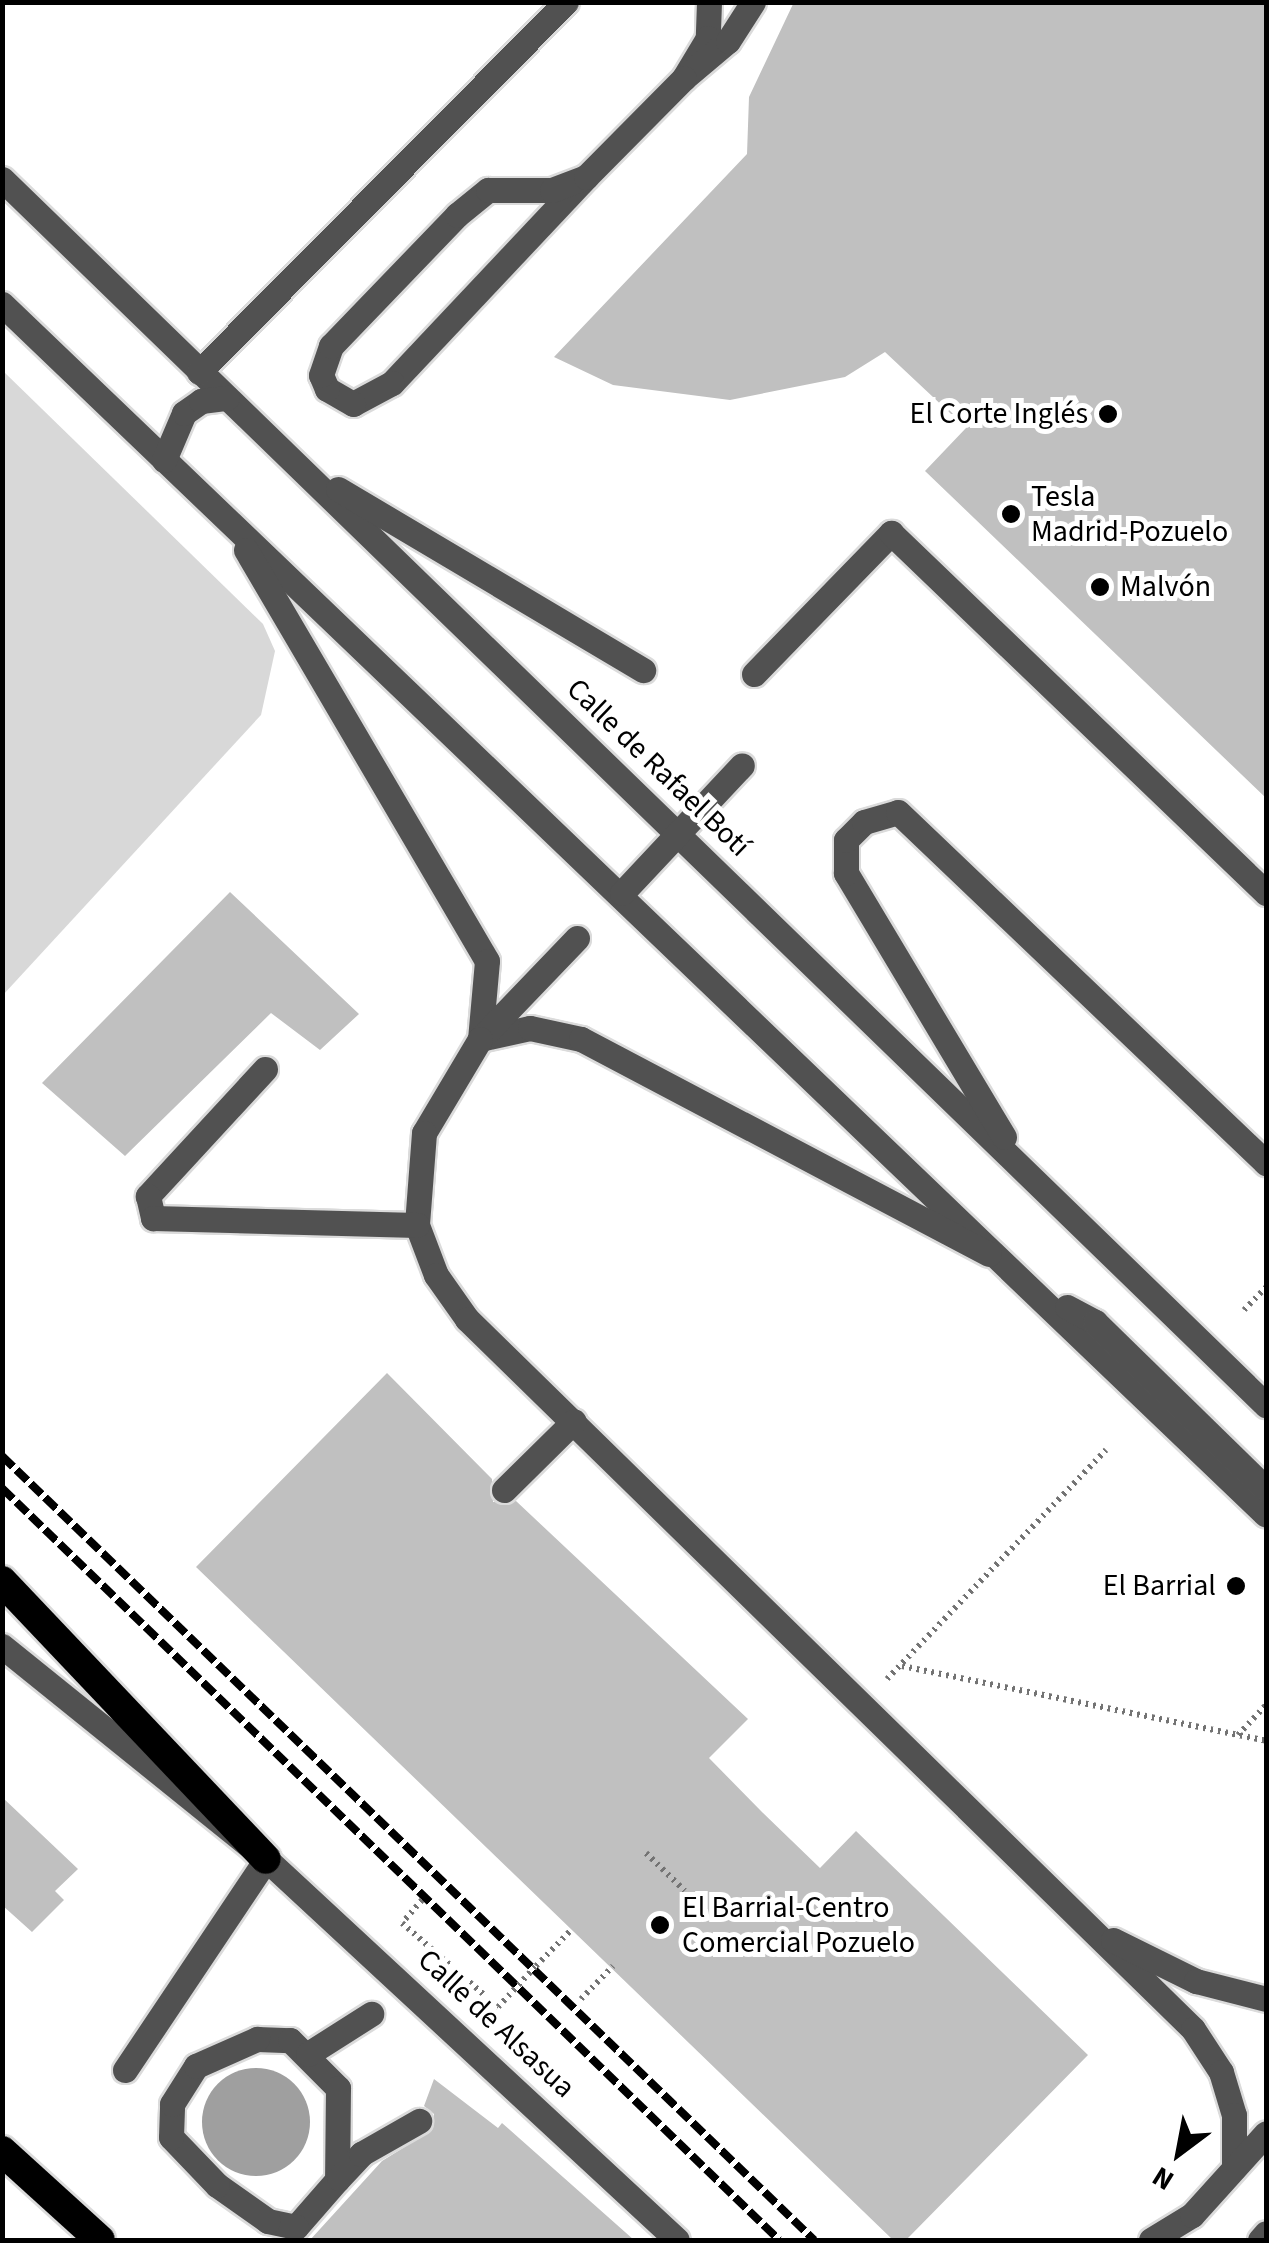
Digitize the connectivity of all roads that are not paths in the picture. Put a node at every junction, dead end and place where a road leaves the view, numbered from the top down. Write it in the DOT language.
graph roads {
  1 [pos="566,2"];
  2 [pos="708,2"];
  3 [pos="753,2"];
  4 [pos="684,78"];
  5 [pos="586,177"];
  6 [pos="2,179"];
  7 [pos="2,304"];
  8 [pos="199,372"];
  9 [pos="227,398"];
  10 [pos="164,460"];
  11 [pos="303,468"];
  12 [pos="228,520"];
  13 [pos="643,670"];
  14 [pos="754,674"];
  15 [pos="742,765"];
  16 [pos="678,833"];
  17 [pos="622,893"];
  18 [pos="1266,893"];
  19 [pos="577,938"];
  20 [pos="480,1040"];
  21 [pos="266,1069"];
  22 [pos="1266,1163"];
  23 [pos="1022,1167"];
  24 [pos="417,1225"];
  25 [pos="1018,1270"];
  26 [pos="1052,1304"];
  27 [pos="1266,1405"];
  28 [pos="574,1421"];
  29 [pos="1266,1489"];
  30 [pos="504,1490"];
  31 [pos="1266,1515"];
  32 [pos="2,1581"];
  33 [pos="2,1646"];
  34 [pos="266,1859"];
  35 [pos="1094,1931"];
  36 [pos="1266,1999"];
  37 [pos="370,2014"];
  38 [pos="308,2054"];
  39 [pos="125,2070"];
  40 [pos="419,2120"];
  41 [pos="1266,2132"];
  42 [pos="2,2151"];
  43 [pos="1234,2168"];
  44 [pos="338,2180"];
  45 [pos="1266,2233"];
  46 [pos="298,2234"];
  47 [pos="100,2240"];
  48 [pos="677,2240"];
  49 [pos="1151,2240"];
  50 [pos="1260,2240"];
  1 -- 8 [label="street"];
  2 -- 4 [label="street"];
  3 -- 4 [label="street"];
  4 -- 5 [label="street"];
  5 -- 5 [label="street"];
  6 -- 8 [label="street, Calle de Rafael Botí"];
  7 -- 10 [label="street"];
  8 -- 9 [label="street, Calle de Rafael Botí"];
  9 -- 10 [label="street"];
  9 -- 11 [label="street, Calle de Rafael Botí"];
  10 -- 12 [label="street"];
  11 -- 13 [label="street"];
  11 -- 16 [label="street, Calle de Rafael Botí"];
  12 -- 17 [label="street"];
  12 -- 20 [label="street"];
  14 -- 18 [label="street"];
  15 -- 16 [label="street"];
  16 -- 17 [label="street"];
  16 -- 23 [label="street, Calle de Rafael Botí"];
  17 -- 25 [label="street"];
  19 -- 20 [label="street"];
  20 -- 24 [label="street"];
  20 -- 25 [label="street"];
  21 -- 24 [label="street"];
  22 -- 23 [label="street"];
  23 -- 27 [label="street, Calle de Rafael Botí"];
  24 -- 28 [label="street"];
  25 -- 26 [label="street"];
  26 -- 29 [label="street"];
  26 -- 31 [label="street"];
  28 -- 30 [label="street"];
  28 -- 35 [label="street"];
  32 -- 34 [label="highway"];
  33 -- 34 [label="street, Calle de Alsasua"];
  34 -- 39 [label="street"];
  34 -- 48 [label="street, Calle de Alsasua"];
  35 -- 36 [label="street"];
  35 -- 43 [label="street"];
  37 -- 38 [label="street"];
  38 -- 44 [label="street"];
  38 -- 46 [label="street"];
  40 -- 44 [label="street"];
  41 -- 43 [label="street"];
  42 -- 47 [label="highway"];
  43 -- 49 [label="street"];
  44 -- 46 [label="street"];
  45 -- 50 [label="street"];
}
